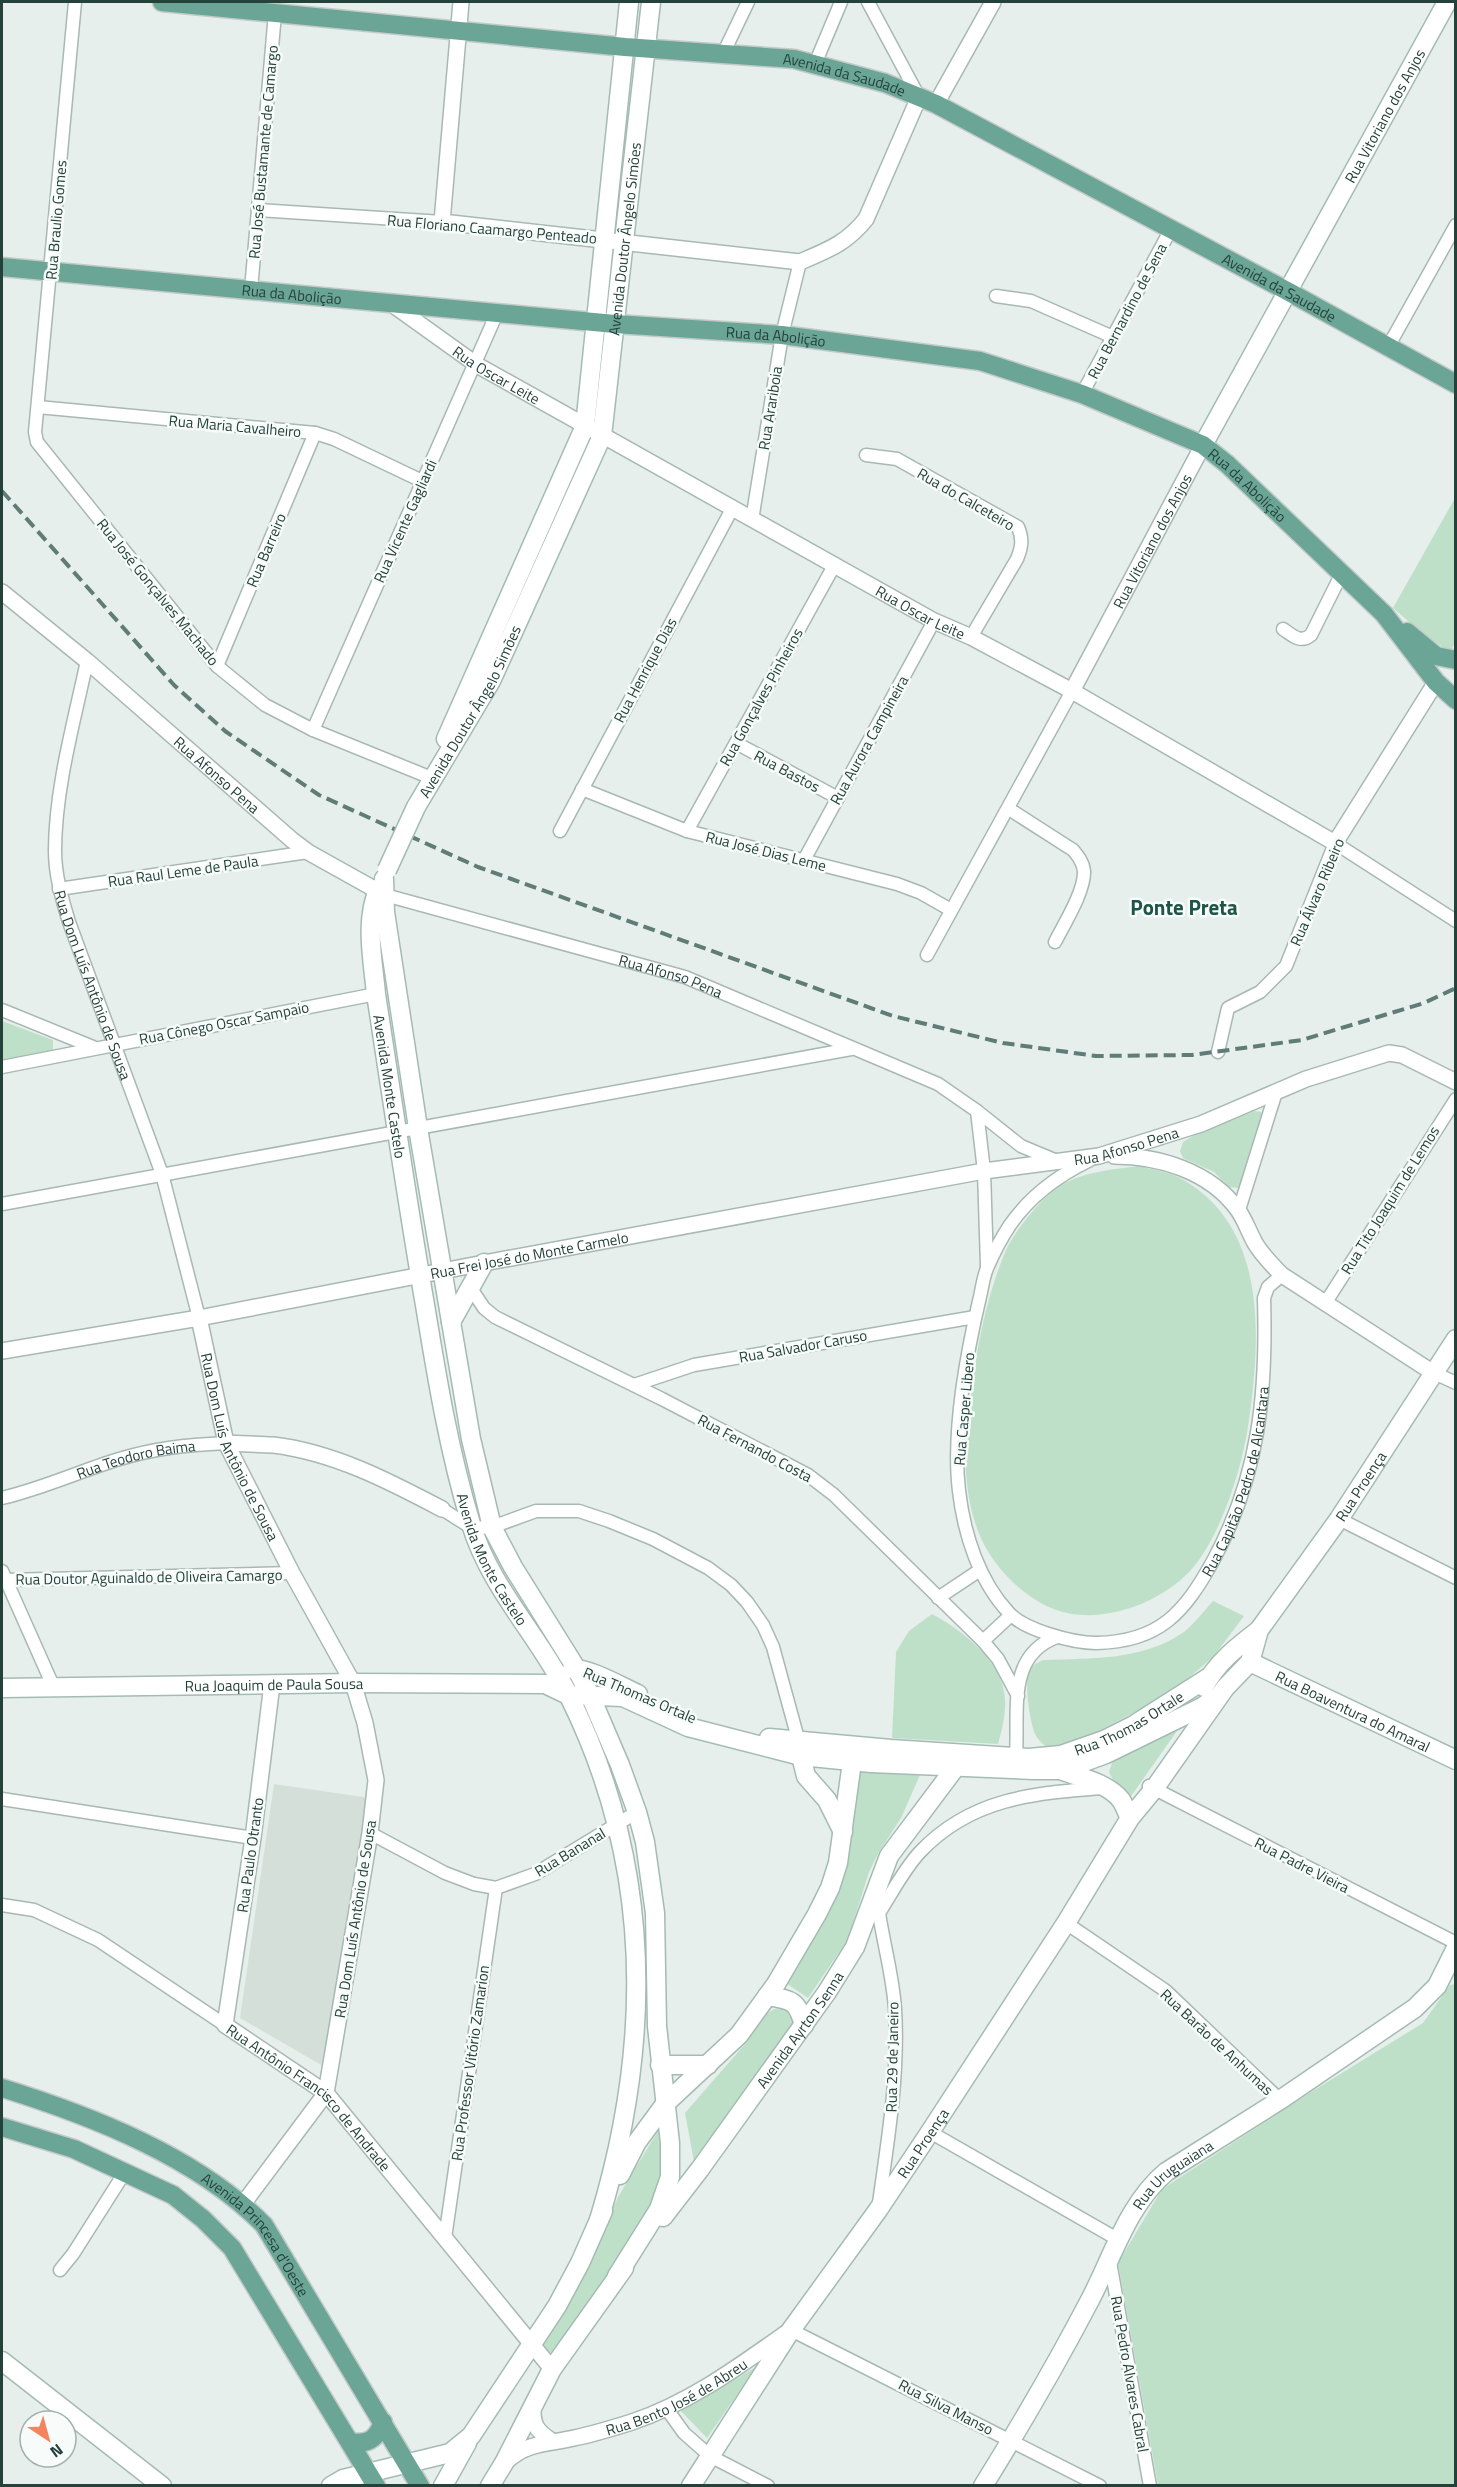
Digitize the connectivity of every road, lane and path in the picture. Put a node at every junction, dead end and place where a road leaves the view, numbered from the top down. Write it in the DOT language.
graph roads {
  1 [pos="75,2"];
  2 [pos="162,2"];
  3 [pos="461,2"];
  4 [pos="629,2"];
  5 [pos="651,2"];
  6 [pos="748,2"];
  7 [pos="841,2"];
  8 [pos="868,2"];
  9 [pos="993,2"];
  10 [pos="1447,2"];
  11 [pos="275,13"];
  12 [pos="458,31"];
  13 [pos="625,47"];
  14 [pos="646,49"];
  15 [pos="723,54"];
  16 [pos="815,64"];
  17 [pos="919,97"];
  18 [pos="936,104"];
  19 [pos="258,210"];
  20 [pos="442,222"];
  21 [pos="1455,225"];
  22 [pos="1171,229"];
  23 [pos="604,239"];
  24 [pos="623,241"];
  25 [pos="800,262"];
  26 [pos="2,267"];
  27 [pos="51,271"];
  28 [pos="251,290"];
  29 [pos="1289,292"];
  30 [pos="996,296"];
  31 [pos="389,303"];
  32 [pos="497,313"];
  33 [pos="595,322"];
  34 [pos="615,324"];
  35 [pos="782,335"];
  36 [pos="1113,337"];
  37 [pos="1388,347"];
  38 [pos="473,363"];
  39 [pos="1455,384"];
  40 [pos="1082,394"];
  41 [pos="38,407"];
  42 [pos="585,426"];
  43 [pos="315,433"];
  44 [pos="602,436"];
  45 [pos="36,438"];
  46 [pos="1203,445"];
  47 [pos="866,455"];
  48 [pos="422,481"];
  49 [pos="732,509"];
  50 [pos="752,520"];
  51 [pos="835,564"];
  52 [pos="1341,575"];
  53 [pos="2,592"];
  54 [pos="1384,614"];
  55 [pos="934,621"];
  56 [pos="1283,629"];
  57 [pos="971,637"];
  58 [pos="87,661"];
  59 [pos="1454,665"];
  60 [pos="217,666"];
  61 [pos="1436,682"];
  62 [pos="1072,691"];
  63 [pos="1455,700"];
  64 [pos="314,730"];
  65 [pos="735,743"];
  66 [pos="426,789"];
  67 [pos="582,789"];
  68 [pos="838,798"];
  69 [pos="1009,809"];
  70 [pos="560,831"];
  71 [pos="687,831"];
  72 [pos="1335,843"];
  73 [pos="308,852"];
  74 [pos="804,860"];
  75 [pos="383,884"];
  76 [pos="59,889"];
  77 [pos="951,910"];
  78 [pos="1455,921"];
  79 [pos="1055,942"];
  80 [pos="927,955"];
  81 [pos="376,994"];
  82 [pos="2,1010"];
  83 [pos="113,1044"];
  84 [pos="94,1047"];
  85 [pos="851,1048"];
  86 [pos="1218,1052"];
  87 [pos="2,1066"];
  88 [pos="1455,1082"];
  89 [pos="1276,1092"];
  90 [pos="1455,1099"];
  91 [pos="977,1111"];
  92 [pos="418,1128"];
  93 [pos="397,1131"];
  94 [pos="1099,1156"];
  95 [pos="1057,1161"];
  96 [pos="984,1171"];
  97 [pos="162,1174"];
  98 [pos="2,1204"];
  99 [pos="1239,1210"];
  100 [pos="484,1263"];
  101 [pos="987,1267"];
  102 [pos="442,1272"];
  103 [pos="1282,1275"];
  104 [pos="420,1277"];
  105 [pos="470,1287"];
  106 [pos="1326,1302"];
  107 [pos="975,1317"];
  108 [pos="199,1318"];
  109 [pos="451,1322"];
  110 [pos="1455,1339"];
  111 [pos="2,1351"];
  112 [pos="1432,1372"];
  113 [pos="1455,1383"];
  114 [pos="634,1385"];
  115 [pos="226,1443"];
  116 [pos="2,1498"];
  117 [pos="442,1509"];
  118 [pos="1339,1519"];
  119 [pos="492,1527"];
  120 [pos="472,1528"];
  121 [pos="980,1570"];
  122 [pos="292,1573"];
  123 [pos="4,1576"];
  124 [pos="1455,1578"];
  125 [pos="938,1598"];
  126 [pos="1011,1615"];
  127 [pos="1259,1630"];
  128 [pos="1058,1637"];
  129 [pos="983,1641"];
  130 [pos="1250,1662"];
  131 [pos="576,1668"];
  132 [pos="1209,1677"];
  133 [pos="550,1678"];
  134 [pos="353,1683"];
  135 [pos="272,1684"];
  136 [pos="2,1688"];
  137 [pos="54,1688"];
  138 [pos="1225,1688"];
  139 [pos="568,1695"];
  140 [pos="590,1695"];
  141 [pos="1017,1696"];
  142 [pos="1191,1713"];
  143 [pos="800,1749"];
  144 [pos="1108,1753"];
  145 [pos="1016,1756"];
  146 [pos="1455,1760"];
  147 [pos="852,1762"];
  148 [pos="955,1768"];
  149 [pos="999,1770"];
  150 [pos="1060,1770"];
  151 [pos="1104,1787"];
  152 [pos="1150,1791"];
  153 [pos="2,1799"];
  154 [pos="637,1812"];
  155 [pos="1130,1818"];
  156 [pos="617,1824"];
  157 [pos="843,1832"];
  158 [pos="370,1833"];
  159 [pos="254,1838"];
  160 [pos="496,1888"];
  161 [pos="2,1905"];
  162 [pos="875,1911"];
  163 [pos="1066,1923"];
  164 [pos="1455,1942"];
  165 [pos="1455,1948"];
  166 [pos="767,1996"];
  167 [pos="225,2025"];
  168 [pos="804,2025"];
  169 [pos="660,2065"];
  170 [pos="708,2065"];
  171 [pos="2,2088"];
  172 [pos="326,2093"];
  173 [pos="1280,2100"];
  174 [pos="665,2104"];
  175 [pos="2,2127"];
  176 [pos="930,2132"];
  177 [pos="125,2172"];
  178 [pos="243,2204"];
  179 [pos="878,2210"];
  180 [pos="599,2220"];
  181 [pos="445,2238"];
  182 [pos="1119,2240"];
  183 [pos="1110,2262"];
  184 [pos="60,2270"];
  185 [pos="617,2276"];
  186 [pos="791,2330"];
  187 [pos="532,2343"];
  188 [pos="2,2361"];
  189 [pos="552,2369"];
  190 [pos="533,2405"];
  191 [pos="666,2408"];
  192 [pos="383,2422"];
  193 [pos="471,2436"];
  194 [pos="1011,2440"];
  195 [pos="552,2441"];
  196 [pos="351,2442"];
  197 [pos="710,2456"];
  198 [pos="407,2462"];
  199 [pos="504,2463"];
  200 [pos="373,2479"];
  201 [pos="162,2486"];
  202 [pos="332,2486"];
  203 [pos="420,2486"];
  204 [pos="444,2486"];
  205 [pos="490,2486"];
  206 [pos="691,2486"];
  207 [pos="768,2486"];
  208 [pos="983,2486"];
  209 [pos="1100,2486"];
  210 [pos="1150,2486"];
  1 -- 27 [label="street, Rua Braulio Gomes"];
  2 -- 11 [label="main road, Avenida da Saudade"];
  3 -- 12 [label="street"];
  4 -- 13 [label="main road, Avenida Doutor Ângelo Simões"];
  5 -- 14 [label="main road, Avenida Doutor Ângelo Simões"];
  6 -- 15 [label="street"];
  7 -- 16 [label="street"];
  8 -- 17 [label="street"];
  9 -- 18 [label="street"];
  10 -- 29 [label="main road, Rua Vitoriano dos Anjos"];
  11 -- 12 [label="main road, Avenida da Saudade"];
  11 -- 19 [label="street, Rua José Bustamante de Camargo"];
  12 -- 13 [label="main road, Avenida da Saudade"];
  12 -- 20 [label="street"];
  13 -- 14 [label="main road, Avenida da Saudade"];
  13 -- 23 [label="main road, Avenida Doutor Ângelo Simões"];
  14 -- 15 [label="main road, Avenida da Saudade"];
  14 -- 24 [label="main road, Avenida Doutor Ângelo Simões"];
  15 -- 16 [label="main road, Avenida da Saudade"];
  16 -- 17 [label="main road, Avenida da Saudade"];
  17 -- 18 [label="main road, Avenida da Saudade"];
  17 -- 25 [label="street"];
  18 -- 22 [label="main road, Avenida da Saudade"];
  19 -- 20 [label="street, Rua Floriano Caamargo Penteado"];
  19 -- 28 [label="street, Rua José Bustamante de Camargo"];
  20 -- 23 [label="street, Rua Floriano Caamargo Penteado"];
  21 -- 37 [label="street"];
  22 -- 29 [label="main road, Avenida da Saudade"];
  22 -- 36 [label="street, Rua Bernardino de Sena"];
  23 -- 24 [label="street, Rua Floriano Caamargo Penteado"];
  23 -- 33 [label="main road, Avenida Doutor Ângelo Simões"];
  24 -- 25 [label="street, Rua Floriano Caamargo Penteado"];
  24 -- 34 [label="main road, Avenida Doutor Ângelo Simões"];
  25 -- 35 [label="street, Rua Arariboia"];
  26 -- 27 [label="main road, Rua da Abolição"];
  27 -- 28 [label="main road, Rua da Abolição"];
  27 -- 41 [label="street, Rua Braulio Gomes"];
  28 -- 31 [label="main road, Rua da Abolição"];
  29 -- 37 [label="main road, Avenida da Saudade"];
  29 -- 46 [label="main road, Rua Vitoriano dos Anjos"];
  30 -- 36 [label="street"];
  31 -- 32 [label="main road, Rua da Abolição"];
  31 -- 38 [label="street, Rua Oscar Leite"];
  32 -- 33 [label="main road, Rua da Abolição"];
  32 -- 38 [label="street, Rua Vicente Gagliardi"];
  33 -- 34 [label="main road, Rua da Abolição"];
  33 -- 42 [label="main road, Avenida Doutor Ângelo Simões"];
  34 -- 35 [label="main road, Rua da Abolição"];
  34 -- 44 [label="main road, Avenida Doutor Ângelo Simões"];
  35 -- 40 [label="main road, Rua da Abolição"];
  35 -- 50 [label="street, Rua Arariboia"];
  36 -- 40 [label="street, Rua Bernardino de Sena"];
  37 -- 39 [label="main road, Avenida da Saudade"];
  38 -- 42 [label="street, Rua Oscar Leite"];
  38 -- 48 [label="street, Rua Vicente Gagliardi"];
  40 -- 46 [label="main road, Rua da Abolição"];
  41 -- 43 [label="street, Rua Maria Cavalheiro"];
  41 -- 45 [label="street, Rua Braulio Gomes"];
  42 -- 44 [label="street, Rua Oscar Leite"];
  42 -- 66 [label="main road, Avenida Doutor Ângelo Simões"];
  43 -- 48 [label="street, Rua Maria Cavalheiro"];
  43 -- 60 [label="street, Rua Barreiro"];
  44 -- 49 [label="street, Rua Oscar Leite"];
  44 -- 66 [label="main road, Avenida Doutor Ângelo Simões"];
  45 -- 60 [label="street, Rua José Gonçalves Machado"];
  46 -- 52 [label="main road, Rua da Abolição"];
  46 -- 62 [label="street, Rua Vitoriano dos Anjos"];
  47 -- 57 [label="street, Rua do Calceteiro"];
  48 -- 64 [label="street, Rua Vicente Gagliardi"];
  49 -- 50 [label="street, Rua Oscar Leite"];
  49 -- 67 [label="street, Rua Henrique Dias"];
  50 -- 51 [label="street, Rua Oscar Leite"];
  51 -- 55 [label="street, Rua Oscar Leite"];
  51 -- 65 [label="street, Rua Gonçalves Pinheiros"];
  52 -- 54 [label="main road, Rua da Abolição"];
  52 -- 56 [label="street"];
  53 -- 58 [label="street, Rua Afonso Pena"];
  54 -- 59 [label="main road"];
  54 -- 61 [label="main road, Rua da Abolição"];
  55 -- 57 [label="street, Rua Oscar Leite"];
  55 -- 68 [label="street, Rua Aurora Campineira"];
  57 -- 62 [label="street, Rua Oscar Leite"];
  58 -- 73 [label="street, Rua Afonso Pena"];
  58 -- 76 [label="street, Rua Dom Luís Antônio de Sousa"];
  59 -- 61 [label="main road, Rua Álvaro Ribeiro"];
  60 -- 64 [label="street, Rua José Gonçalves Machado"];
  61 -- 63 [label="main road, Rua da Abolição"];
  61 -- 72 [label="street, Rua Álvaro Ribeiro"];
  62 -- 69 [label="street, Rua Vitoriano dos Anjos"];
  62 -- 72 [label="street, Rua Oscar Leite"];
  64 -- 66 [label="street, Rua José Gonçalves Machado"];
  65 -- 68 [label="street, Rua Bastos"];
  65 -- 71 [label="street, Rua Gonçalves Pinheiros"];
  66 -- 75 [label="main road, Avenida Monte Castelo, bridge"];
  67 -- 70 [label="street, Rua Henrique Dias"];
  67 -- 71 [label="street, Rua José Dias Leme"];
  68 -- 74 [label="street, Rua Aurora Campineira"];
  69 -- 77 [label="street, Rua Vitoriano dos Anjos"];
  69 -- 79 [label="street"];
  71 -- 74 [label="street, Rua José Dias Leme"];
  72 -- 78 [label="street, Rua Oscar Leite"];
  72 -- 86 [label="street, Rua Álvaro Ribeiro"];
  73 -- 75 [label="street, Rua Afonso Pena"];
  73 -- 76 [label="street, Rua Raul Leme de Paula"];
  74 -- 77 [label="street, Rua José Dias Leme"];
  75 -- 81 [label="main road, Avenida Monte Castelo"];
  75 -- 85 [label="street, Rua Afonso Pena"];
  75 -- 92 [label="main road, Avenida Monte Castelo"];
  76 -- 83 [label="street, Rua Dom Luís Antônio de Sousa"];
  77 -- 80 [label="street, Rua Vitoriano dos Anjos"];
  81 -- 83 [label="street, Rua Cônego Oscar Sampaio"];
  81 -- 93 [label="main road, Avenida Monte Castelo"];
  82 -- 84 [label="street"];
  83 -- 84 [label="street, Rua Cônego Oscar Sampaio"];
  83 -- 97 [label="street, Rua Dom Luís Antônio de Sousa"];
  84 -- 87 [label="street, Rua Cônego Oscar Sampaio"];
  85 -- 91 [label="street, Rua Afonso Pena"];
  85 -- 92 [label="street"];
  88 -- 89 [label="street, Rua Afonso Pena"];
  89 -- 94 [label="street, Rua Afonso Pena"];
  89 -- 99 [label="street"];
  90 -- 106 [label="street, Rua Tito Joaquim de Lemos"];
  91 -- 95 [label="street, Rua Afonso Pena"];
  91 -- 96 [label="street, Rua Casper Libero"];
  92 -- 93 [label="street"];
  92 -- 102 [label="main road, Avenida Monte Castelo"];
  93 -- 97 [label="street"];
  93 -- 104 [label="main road, Avenida Monte Castelo"];
  94 -- 95 [label="street, Rua Afonso Pena"];
  94 -- 99 [label="street"];
  94 -- 101 [label="street, Rua Casper Libero"];
  95 -- 96 [label="street, Rua Frei José do Monte Carmelo"];
  96 -- 100 [label="street, Rua Frei José do Monte Carmelo"];
  96 -- 101 [label="street, Rua Casper Libero"];
  97 -- 98 [label="street"];
  97 -- 108 [label="street, Rua Dom Luís Antônio de Sousa"];
  99 -- 103 [label="street"];
  100 -- 102 [label="street, Rua Frei José do Monte Carmelo"];
  100 -- 105 [label="main road"];
  101 -- 107 [label="street, Rua Casper Libero"];
  102 -- 104 [label="street, Rua Frei José do Monte Carmelo"];
  102 -- 109 [label="main road, Avenida Monte Castelo"];
  103 -- 106 [label="street"];
  103 -- 128 [label="street, Rua Capitão Pedro de Alcantara"];
  104 -- 108 [label="street, Rua Frei José do Monte Carmelo"];
  104 -- 120 [label="main road, Avenida Monte Castelo"];
  105 -- 109 [label="main road"];
  105 -- 114 [label="street, Rua Fernando Costa"];
  106 -- 112 [label="street"];
  107 -- 114 [label="street, Rua Salvador Caruso"];
  107 -- 121 [label="street, Rua Casper Libero"];
  108 -- 111 [label="street, Rua Frei José do Monte Carmelo"];
  108 -- 115 [label="street, Rua Dom Luís Antônio de Sousa"];
  109 -- 119 [label="main road, Avenida Monte Castelo"];
  110 -- 112 [label="main road, Rua Proença"];
  112 -- 113 [label="street"];
  112 -- 118 [label="main road, Rua Proença"];
  114 -- 125 [label="street, Rua Fernando Costa"];
  115 -- 116 [label="street, Rua Teodoro Baima"];
  115 -- 117 [label="street, Rua Teodoro Baima"];
  115 -- 122 [label="street, Rua Dom Luís Antônio de Sousa"];
  117 -- 120 [label="street"];
  118 -- 124 [label="street"];
  118 -- 127 [label="main road, Rua Proença"];
  119 -- 120 [label="street"];
  119 -- 131 [label="main road, Avenida Monte Castelo"];
  119 -- 143 [label="street"];
  120 -- 133 [label="main road, Avenida Monte Castelo"];
  121 -- 125 [label="street"];
  121 -- 126 [label="street, Rua Casper Libero"];
  122 -- 123 [label="street, Rua Doutor Aguinaldo de Oliveira Camargo"];
  122 -- 134 [label="street, Rua Dom Luís Antônio de Sousa"];
  123 -- 137 [label="street"];
  125 -- 129 [label="street, Rua Fernando Costa"];
  126 -- 128 [label="street"];
  126 -- 129 [label="street"];
  127 -- 130 [label="main road, Rua Proença"];
  127 -- 132 [label="main road, Rua Proença"];
  128 -- 141 [label="street, Rua Fernando Costa"];
  129 -- 141 [label="street, Rua Fernando Costa"];
  130 -- 138 [label="main road, Rua Proença"];
  130 -- 146 [label="main road, Rua Boaventura do Amaral"];
  131 -- 133 [label="main road, Rua Thomas Ortale"];
  131 -- 140 [label="main road, Avenida Monte Castelo"];
  131 -- 143 [label="main road, Rua Thomas Ortale"];
  132 -- 142 [label="main road, Rua Proença"];
  132 -- 145 [label="main road, Rua Thomas Ortale"];
  133 -- 134 [label="main road, Rua Joaquim de Paula Sousa"];
  133 -- 139 [label="main road, Avenida Monte Castelo"];
  134 -- 135 [label="main road, Rua Joaquim de Paula Sousa"];
  134 -- 158 [label="street, Rua Dom Luís Antônio de Sousa"];
  135 -- 137 [label="main road, Rua Joaquim de Paula Sousa"];
  135 -- 159 [label="street, Rua Paulo Otranto"];
  136 -- 137 [label="main road, Rua Joaquim de Paula Sousa"];
  138 -- 142 [label="main road, Rua Proença"];
  138 -- 152 [label="main road, Rua Proença"];
  139 -- 140 [label="main road, Rua Thomas Ortale"];
  139 -- 156 [label="main road, Avenida Monte Castelo"];
  140 -- 143 [label="main road, Rua Thomas Ortale"];
  140 -- 154 [label="main road, Avenida Monte Castelo"];
  141 -- 145 [label="street, Rua Fernando Costa"];
  142 -- 144 [label="main road, Rua Thomas Ortale"];
  142 -- 152 [label="main road, Rua Proença"];
  143 -- 145 [label="main road, Rua Thomas Ortale"];
  143 -- 147 [label="main road, Rua Thomas Ortale"];
  143 -- 157 [label="main road"];
  144 -- 150 [label="main road, Rua Thomas Ortale"];
  144 -- 151 [label="main road"];
  145 -- 149 [label="street"];
  147 -- 148 [label="main road, Rua Thomas Ortale"];
  147 -- 157 [label="main road"];
  148 -- 149 [label="main road, Rua Thomas Ortale"];
  148 -- 162 [label="main road, Avenida Ayrton Senna"];
  149 -- 150 [label="main road, Rua Thomas Ortale"];
  150 -- 151 [label="main road"];
  151 -- 155 [label="main road"];
  151 -- 162 [label="street"];
  152 -- 155 [label="main road, Rua Proença"];
  152 -- 164 [label="street, Rua Padre Vieira"];
  153 -- 159 [label="street"];
  154 -- 156 [label="street, Rua Bananal"];
  154 -- 169 [label="main road, Avenida Monte Castelo"];
  155 -- 163 [label="main road, Rua Proença"];
  156 -- 160 [label="street, Rua Bananal"];
  156 -- 180 [label="main road, Avenida Monte Castelo"];
  157 -- 166 [label="main road"];
  158 -- 160 [label="street"];
  158 -- 172 [label="street, Rua Dom Luís Antônio de Sousa"];
  159 -- 167 [label="street, Rua Paulo Otranto"];
  160 -- 181 [label="street, Rua Professor Vitório Zamarion"];
  161 -- 167 [label="street, Rua Antônio Francisco de Andrade"];
  162 -- 168 [label="main road, Avenida Ayrton Senna"];
  162 -- 179 [label="street, Rua 29 de Janeiro"];
  163 -- 173 [label="street, Rua Barão de Anhumas"];
  163 -- 176 [label="main road, Rua Proença"];
  165 -- 173 [label="main road, Rua Uruguaiana"];
  166 -- 168 [label="main road"];
  166 -- 170 [label="main road"];
  167 -- 172 [label="street, Rua Antônio Francisco de Andrade"];
  168 -- 185 [label="main road, Avenida Ayrton Senna"];
  169 -- 170 [label="main road"];
  169 -- 174 [label="main road, Avenida Monte Castelo"];
  170 -- 174 [label="main road"];
  171 -- 178 [label="main road, Avenida Princesa d'Oeste"];
  172 -- 178 [label="street, Rua Dom Luís Antônio de Sousa"];
  172 -- 181 [label="street, Rua Antônio Francisco de Andrade"];
  173 -- 182 [label="main road, Rua Uruguaiana"];
  174 -- 180 [label="main road"];
  174 -- 185 [label="main road, Avenida Ayrton Senna"];
  175 -- 177 [label="main road, Avenida Princesa d'Oeste"];
  176 -- 179 [label="main road, Rua Proença"];
  176 -- 182 [label="street"];
  177 -- 184 [label="street"];
  177 -- 196 [label="main road, Avenida Princesa d'Oeste"];
  178 -- 192 [label="main road, Avenida Princesa d'Oeste"];
  179 -- 186 [label="main road, Rua Proença"];
  180 -- 187 [label="main road"];
  181 -- 187 [label="street, Rua Antônio Francisco de Andrade"];
  182 -- 183 [label="main road, Rua Uruguaiana"];
  183 -- 194 [label="main road, Rua Uruguaiana"];
  183 -- 210 [label="street, Rua Pedro Alvares Cabral"];
  185 -- 189 [label="main road, Avenida Ayrton Senna"];
  186 -- 191 [label="street, Rua Bento José de Abreu"];
  186 -- 194 [label="street, Rua Silva Manso"];
  186 -- 197 [label="main road, Rua Proença"];
  187 -- 189 [label="street, Rua Antônio Francisco de Andrade"];
  187 -- 193 [label="main road"];
  188 -- 201 [label="main road"];
  189 -- 190 [label="main road, Avenida Ayrton Senna"];
  190 -- 195 [label="street"];
  190 -- 199 [label="main road, Avenida Ayrton Senna"];
  191 -- 195 [label="street, Rua Bento José de Abreu"];
  191 -- 197 [label="street"];
  192 -- 196 [label="main road"];
  192 -- 198 [label="main road, Avenida Princesa d'Oeste"];
  193 -- 198 [label="main road"];
  193 -- 204 [label="main road"];
  194 -- 208 [label="main road, Rua Uruguaiana"];
  194 -- 209 [label="street, Rua Silva Manso"];
  195 -- 199 [label="street, Rua Bento José de Abreu"];
  196 -- 200 [label="main road, Avenida Princesa d'Oeste"];
  197 -- 206 [label="main road, Rua Proença"];
  197 -- 207 [label="street"];
  198 -- 200 [label="main road"];
  198 -- 203 [label="main road, Avenida Princesa d'Oeste"];
  199 -- 205 [label="main road, Avenida Ayrton Senna"];
  200 -- 202 [label="main road"];
}
